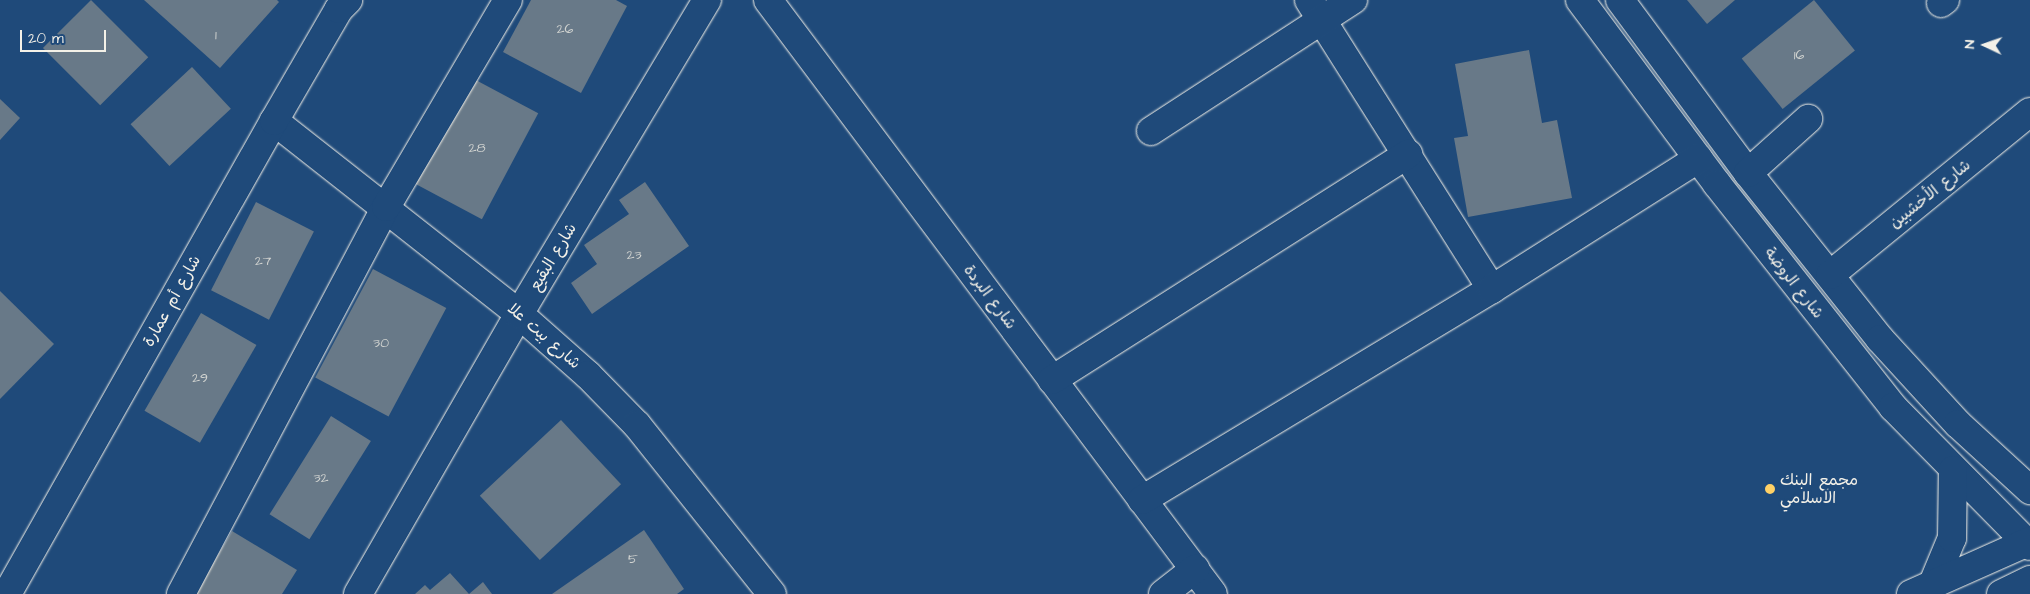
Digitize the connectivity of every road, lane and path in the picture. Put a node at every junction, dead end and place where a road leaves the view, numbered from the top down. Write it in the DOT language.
graph roads {
  1 [pos="508,0"];
  2 [pos="707,0"];
  3 [pos="768,0"];
  4 [pos="1353,0"];
  5 [pos="1580,0"];
  6 [pos="1620,0"];
  7 [pos="342,3"];
  8 [pos="1315,10"];
  9 [pos="2030,112"];
  10 [pos="1808,118"];
  11 [pos="274,121"];
  12 [pos="1151,131"];
  13 [pos="1408,154"];
  14 [pos="1698,159"];
  15 [pos="1748,172"];
  16 [pos="386,206"];
  17 [pos="1830,275"];
  18 [pos="1492,289"];
  19 [pos="519,314"];
  20 [pos="1052,380"];
  21 [pos="1953,470"];
  22 [pos="2030,490"];
  23 [pos="1142,500"];
  24 [pos="2029,543"];
  25 [pos="1195,569"];
  26 [pos="2030,580"];
  27 [pos="1921,590"];
  28 [pos="7,594"];
  29 [pos="181,594"];
  30 [pos="358,594"];
  31 [pos="772,594"];
  32 [pos="1163,594"];
  33 [pos="1212,594"];
  34 [pos="2001,594"];
  1 -- 16 [label="street"];
  2 -- 19 [label="street, شارع البقيع"];
  3 -- 20 [label="street, شارع البردة"];
  4 -- 8 [label="street"];
  5 -- 14 [label="street, شارع الروضة"];
  6 -- 15 [label="street, شارع الروضة"];
  7 -- 11 [label="street, شارع أم عمارة"];
  8 -- 12 [label="street"];
  8 -- 13 [label="street"];
  9 -- 17 [label="street, شارع الأخشبين"];
  10 -- 15 [label="street"];
  11 -- 16 [label="street, شارع بيت علا"];
  11 -- 28 [label="street, شارع أم عمارة"];
  13 -- 18 [label="street"];
  13 -- 20 [label="street"];
  14 -- 18 [label="street"];
  14 -- 21 [label="street, شارع الروضة"];
  15 -- 17 [label="street, شارع الروضة"];
  16 -- 19 [label="street, شارع بيت علا"];
  16 -- 29 [label="street"];
  17 -- 22 [label="street, شارع الروضة"];
  18 -- 23 [label="street"];
  19 -- 30 [label="street, شارع البقيع"];
  19 -- 31 [label="street, شارع بيت علا"];
  20 -- 23 [label="street, شارع البردة"];
  21 -- 24 [label="street, شارع الروضة"];
  21 -- 27 [label="street"];
  23 -- 25 [label="street, شارع البردة"];
  24 -- 27 [label="street"];
  25 -- 32 [label="street"];
  25 -- 33 [label="street, شارع البردة"];
  26 -- 34 [label="street"];
}
